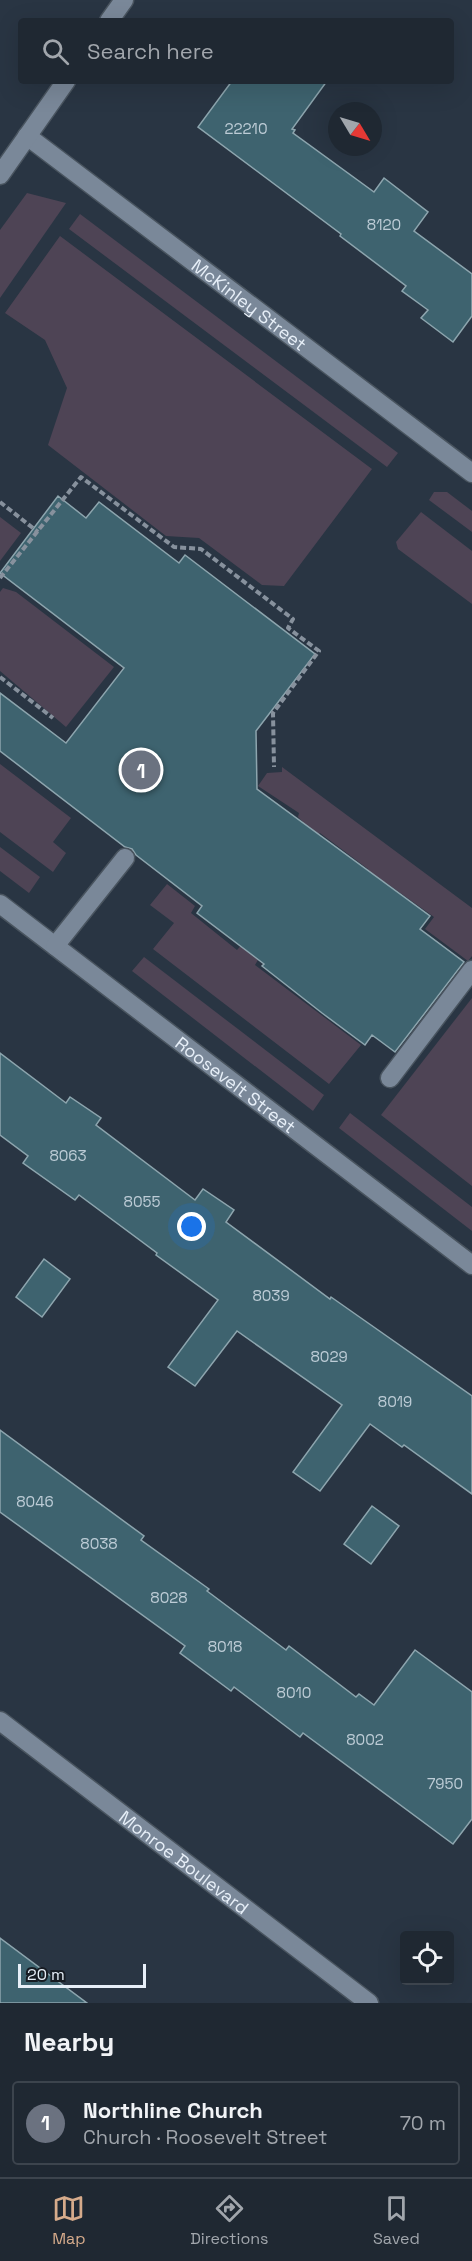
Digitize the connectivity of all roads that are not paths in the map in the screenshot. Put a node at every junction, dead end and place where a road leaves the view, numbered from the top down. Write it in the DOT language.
graph roads {
  1 [pos="123,0"];
  2 [pos="111,18"];
  3 [pos="64,84"];
  4 [pos="27,136"];
  5 [pos="0,175"];
  6 [pos="472,473"];
  7 [pos="125,858"];
  8 [pos="0,904"];
  9 [pos="56,946"];
  10 [pos="472,970"];
  11 [pos="390,1078"];
  12 [pos="472,1265"];
  13 [pos="0,1721"];
  14 [pos="369,2003"];
  1 -- 2 [label="street"];
  3 -- 4 [label="street"];
  4 -- 5 [label="street"];
  4 -- 6 [label="street, McKinley Street"];
  7 -- 9 [label="street"];
  8 -- 9 [label="street, Roosevelt Street"];
  9 -- 12 [label="street, Roosevelt Street"];
  10 -- 11 [label="street"];
  13 -- 14 [label="street, Monroe Boulevard"];
}
